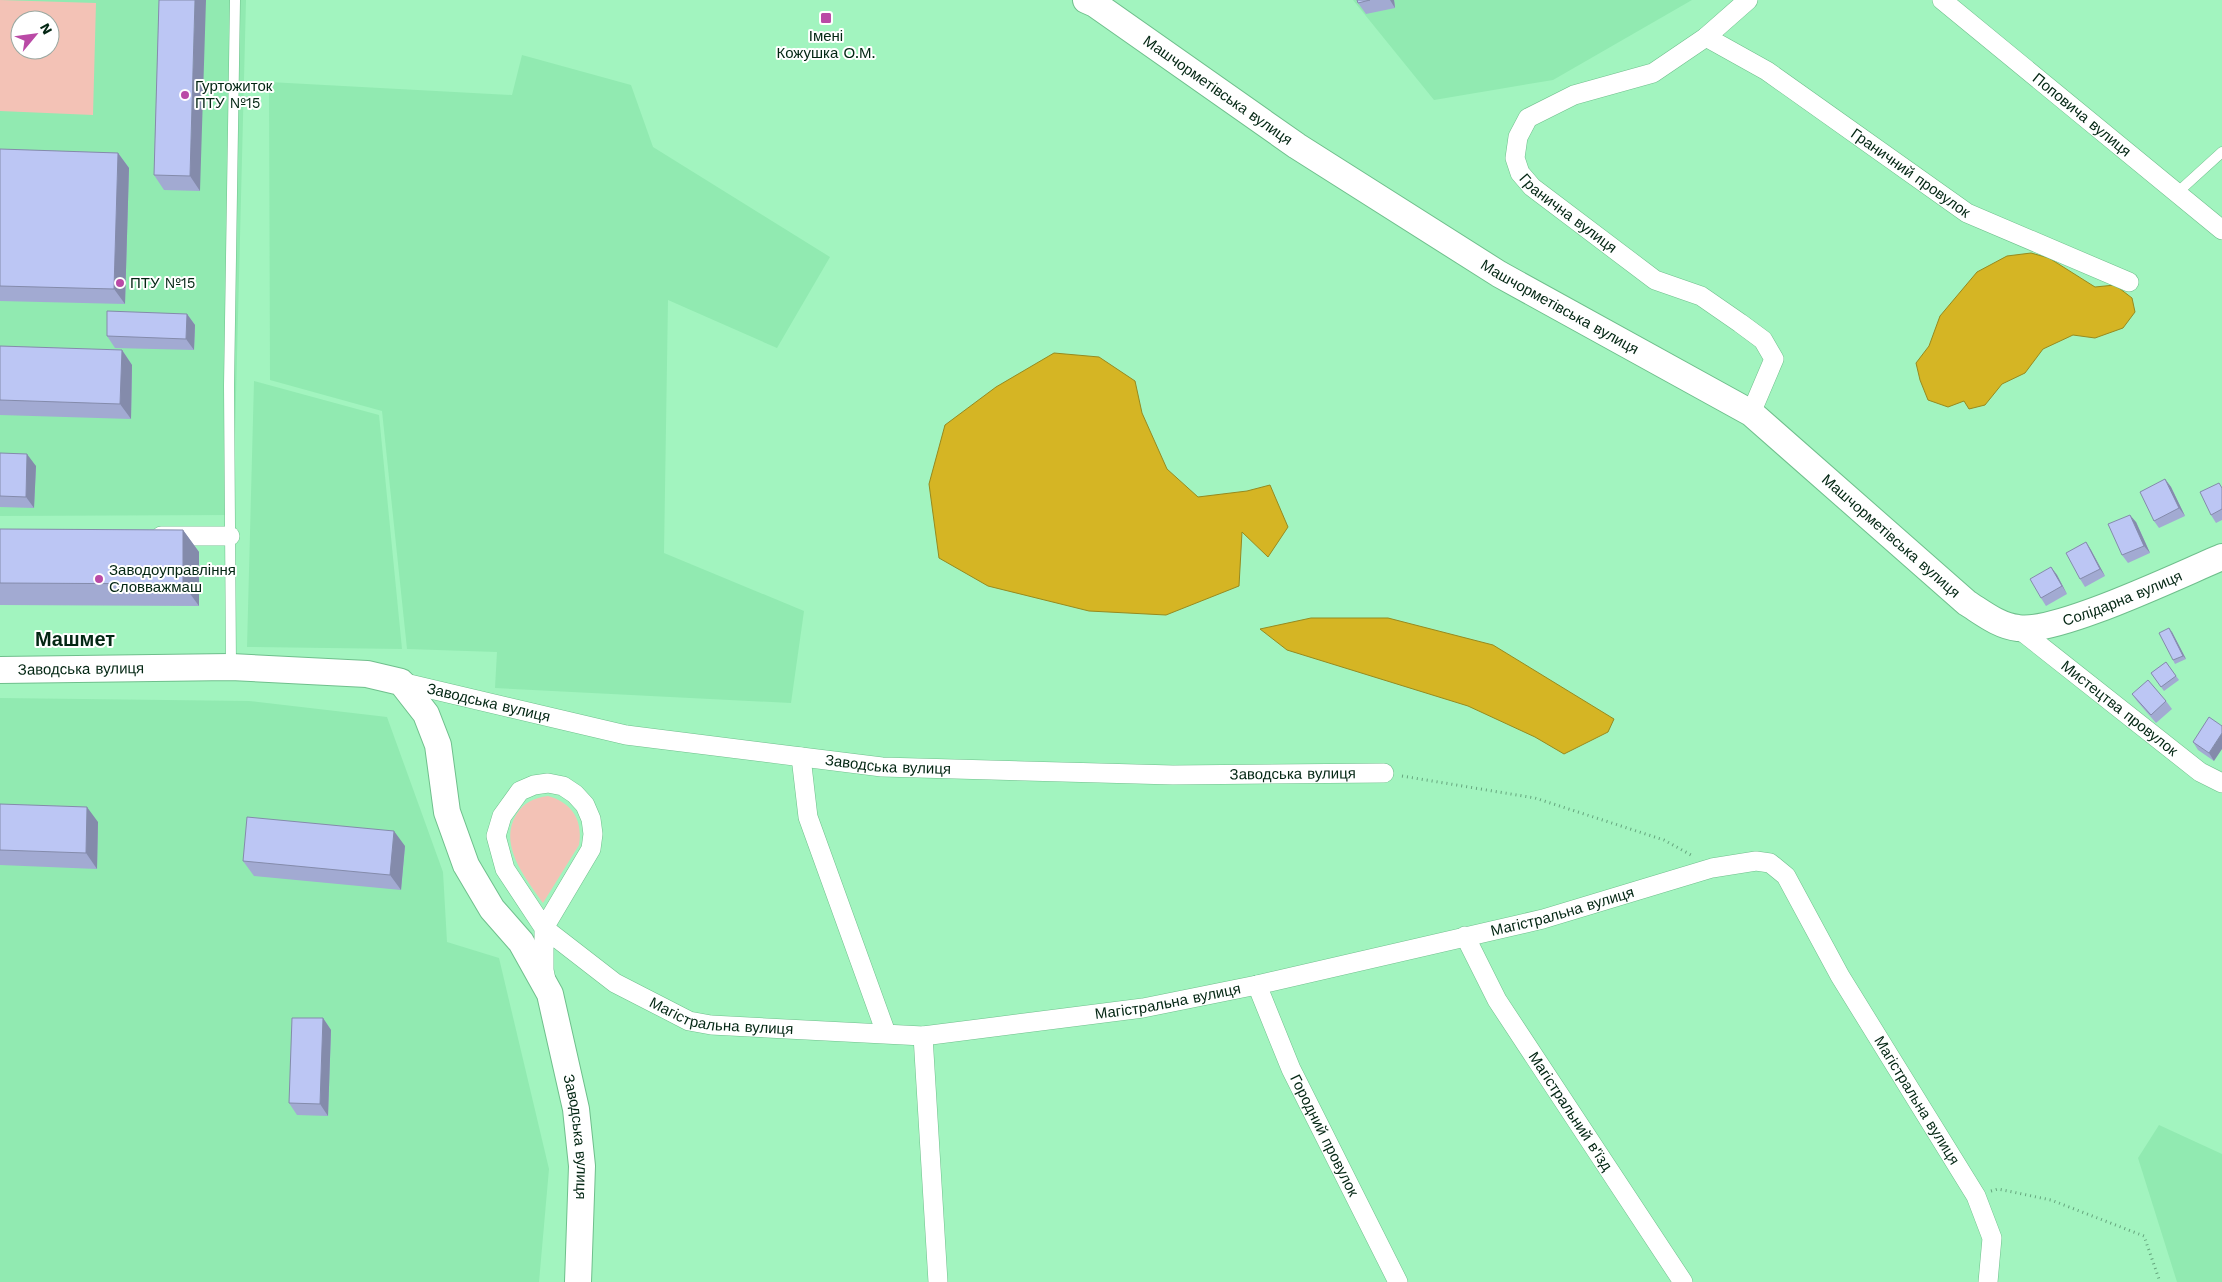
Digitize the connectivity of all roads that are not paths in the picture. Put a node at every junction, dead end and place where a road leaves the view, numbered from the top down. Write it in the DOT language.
graph roads {
  1 [pos="235,0"];
  2 [pos="1086,0"];
  3 [pos="1748,0"];
  4 [pos="1942,0"];
  5 [pos="1706,38"];
  6 [pos="2222,152"];
  7 [pos="2178,192"];
  8 [pos="2222,230"];
  9 [pos="2129,282"];
  10 [pos="1751,414"];
  11 [pos="140,535"];
  12 [pos="230,536"];
  13 [pos="2222,557"];
  14 [pos="2019,629"];
  15 [pos="230,667"];
  16 [pos="0,670"];
  17 [pos="401,682"];
  18 [pos="801,757"];
  19 [pos="1384,774"];
  20 [pos="2222,783"];
  21 [pos="544,928"];
  22 [pos="1465,936"];
  23 [pos="1258,985"];
  24 [pos="550,994"];
  25 [pos="886,1033"];
  26 [pos="923,1036"];
  27 [pos="578,1282"];
  28 [pos="938,1282"];
  29 [pos="1398,1282"];
  30 [pos="1683,1282"];
  31 [pos="1988,1282"];
  1 -- 12 [label="lane"];
  2 -- 10 [label="street, Машчорметівська вулиця"];
  3 -- 5 [label="street, Гранична вулиця"];
  4 -- 7 [label="street, Поповича вулиця"];
  5 -- 9 [label="street, Граничний провулок"];
  5 -- 10 [label="street, Гранична вулиця"];
  6 -- 7 [label="lane"];
  7 -- 8 [label="street, Поповича вулиця"];
  10 -- 14 [label="street, Машчорметівська вулиця"];
  11 -- 12 [label="street"];
  12 -- 15 [label="lane"];
  13 -- 14 [label="street, Солідарна вулиця"];
  14 -- 20 [label="street, Мистецтва провулок"];
  15 -- 16 [label="street, Заводська вулиця"];
  15 -- 17 [label="street, Заводська вулиця"];
  17 -- 18 [label="street, Заводська вулиця"];
  17 -- 24 [label="street, Заводська вулиця"];
  18 -- 19 [label="street, Заводська вулиця"];
  18 -- 25 [label="street"];
  21 -- 21 [label="street"];
  21 -- 24 [label="street, Заводська вулиця"];
  21 -- 25 [label="street, Магістральна вулиця"];
  22 -- 23 [label="street, Магістральна вулиця"];
  22 -- 30 [label="street, Магістральний в'їзд"];
  22 -- 31 [label="street, Магістральна вулиця"];
  23 -- 26 [label="street, Магістральна вулиця"];
  23 -- 29 [label="street, Городний провулок"];
  24 -- 27 [label="street, Заводська вулиця"];
  25 -- 26 [label="street, Магістральна вулиця"];
  26 -- 28 [label="street"];
}
